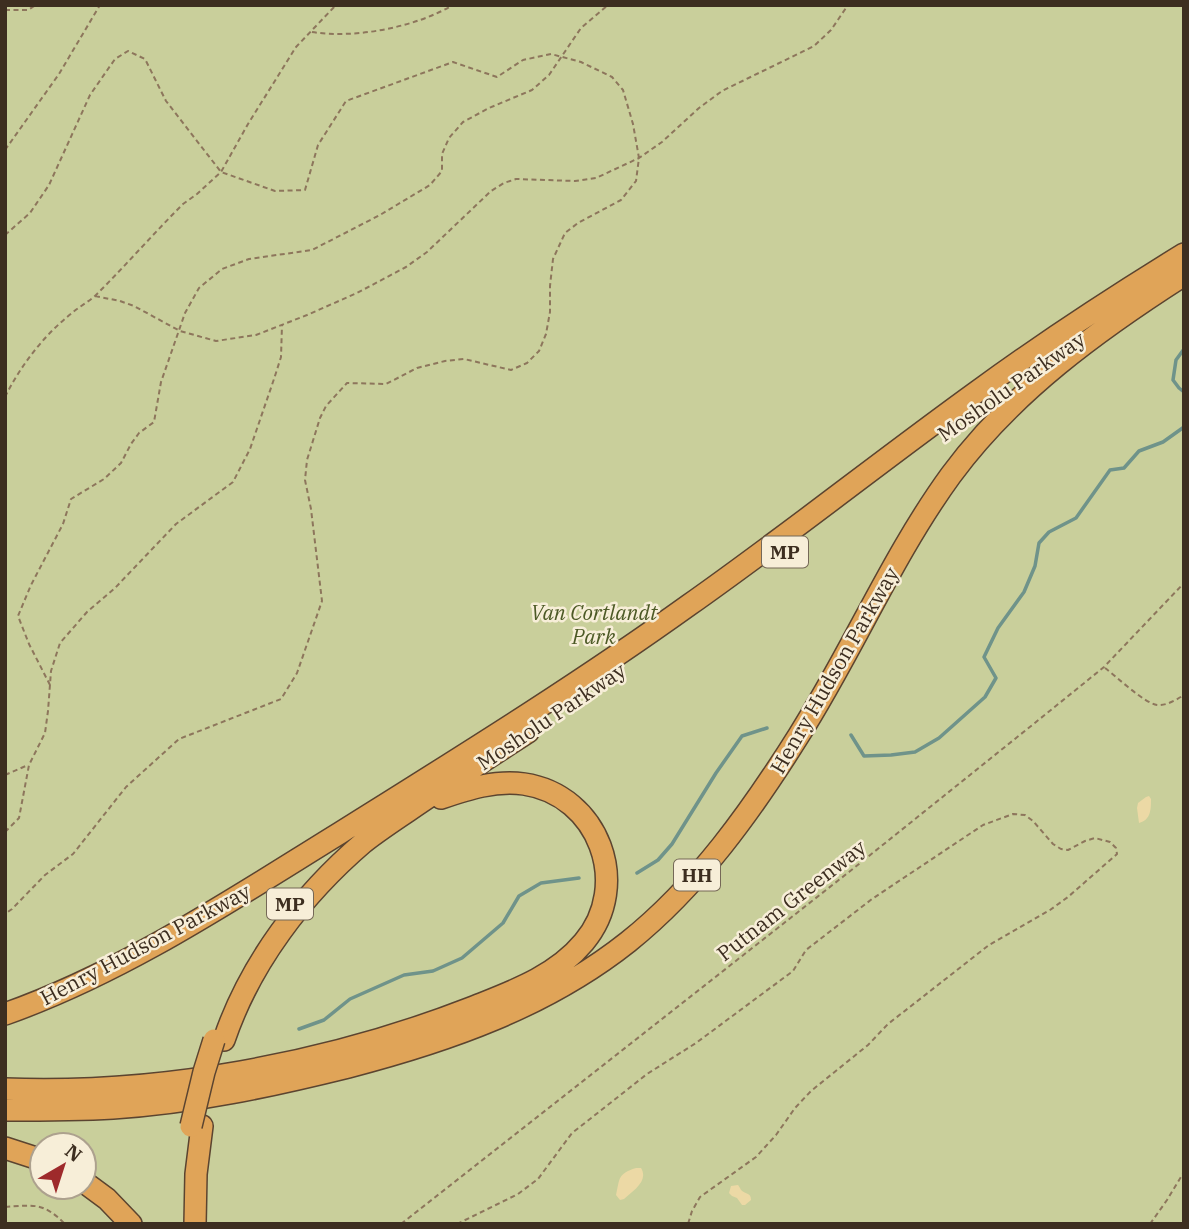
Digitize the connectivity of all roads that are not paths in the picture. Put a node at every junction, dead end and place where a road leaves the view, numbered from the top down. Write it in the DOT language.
graph roads {
  1 [pos="1184,254"];
  2 [pos="1184,275"];
  3 [pos="1158,292"];
  4 [pos="406,802"];
  5 [pos="5,1014"];
  6 [pos="5,1089"];
  7 [pos="5,1110"];
  8 [pos="197,1126"];
  9 [pos="5,1148"];
  10 [pos="28,1155"];
  11 [pos="98,1192"];
  12 [pos="131,1224"];
  13 [pos="184,1224"];
  14 [pos="195,1224"];
  1 -- 4 [label="highway, Henry Hudson Parkway"];
  2 -- 3 [label="highway, Henry Hudson Parkway / HH"];
  3 -- 4 [label="highway, Mosholu Parkway / MP"];
  3 -- 7 [label="highway, Henry Hudson Parkway / HH"];
  4 -- 5 [label="highway, Henry Hudson Parkway"];
  4 -- 6 [label="highway"];
  4 -- 8 [label="highway, Mosholu Parkway / MP"];
  8 -- 13 [label="highway, Mosholu Parkway / MP"];
  8 -- 14 [label="highway, Mosholu Parkway / MP"];
  9 -- 10 [label="highway"];
  11 -- 12 [label="highway"];
}
